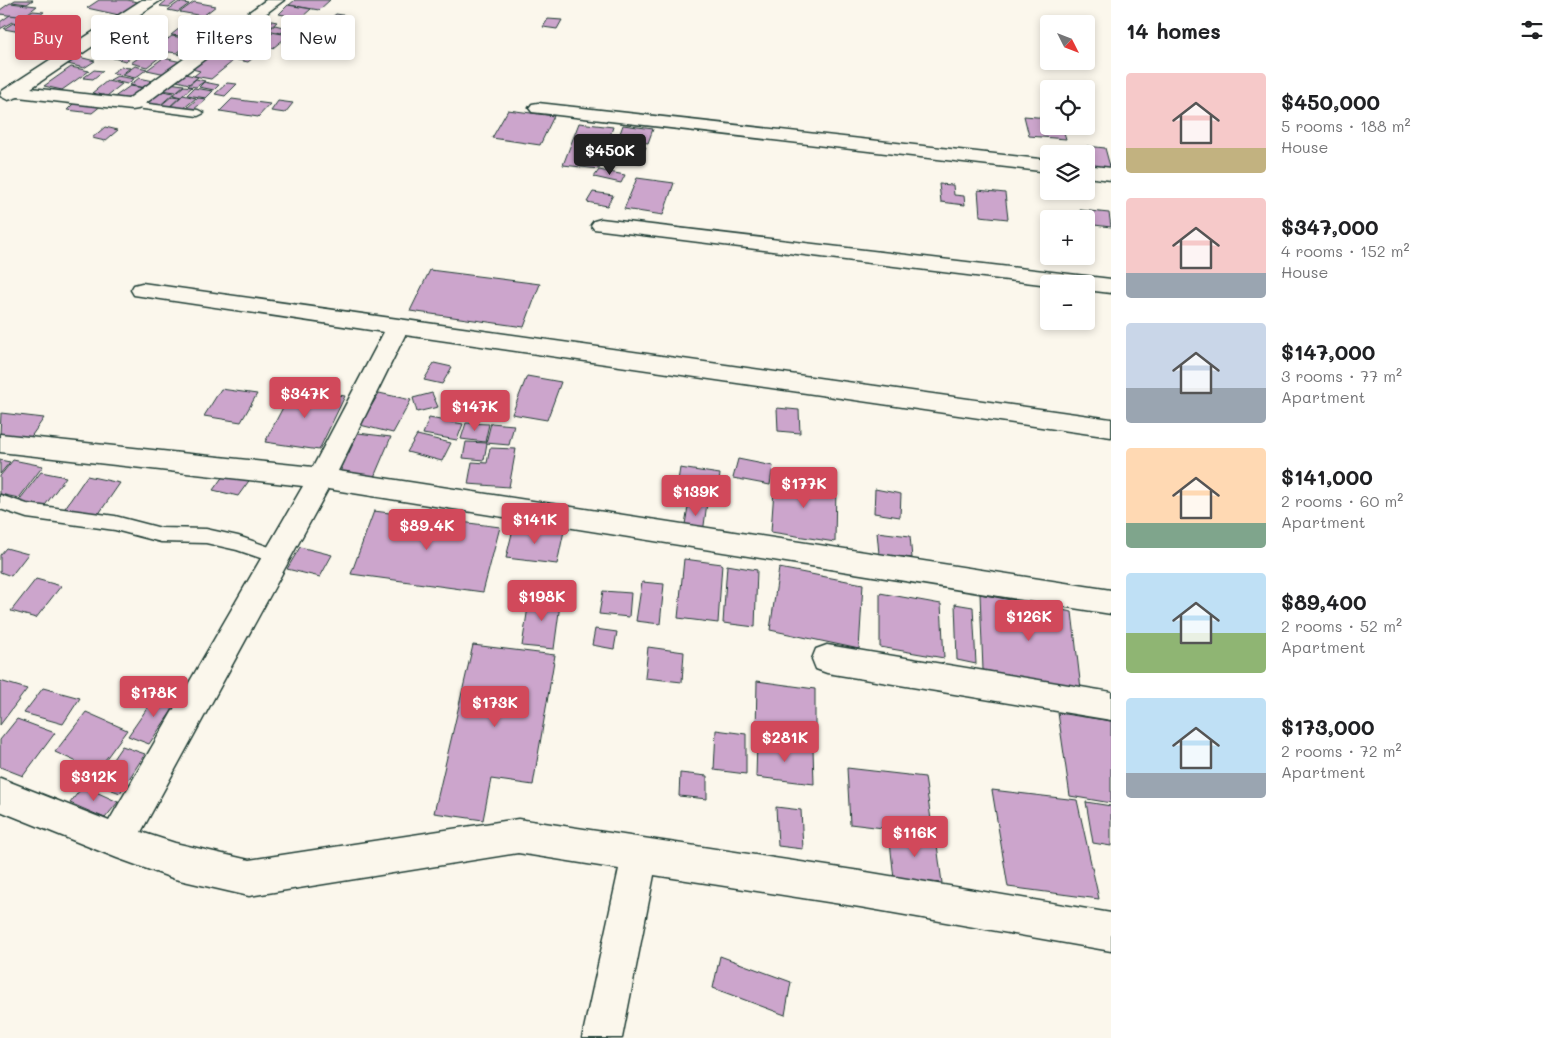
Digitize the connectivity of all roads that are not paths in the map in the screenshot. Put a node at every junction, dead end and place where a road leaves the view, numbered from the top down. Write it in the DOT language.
graph roads {
  1 [pos="153,0"];
  2 [pos="276,0"];
  3 [pos="15,91"];
  4 [pos="0,101"];
  5 [pos="132,105"];
  6 [pos="538,108"];
  7 [pos="198,113"];
  8 [pos="1040,165"];
  9 [pos="1095,172"];
  10 [pos="1111,174"];
  11 [pos="601,225"];
  12 [pos="1111,286"];
  13 [pos="142,290"];
  14 [pos="398,327"];
  15 [pos="1111,428"];
  16 [pos="0,443"];
  17 [pos="321,478"];
  18 [pos="0,502"];
  19 [pos="275,556"];
  20 [pos="1111,602"];
  21 [pos="827,659"];
  22 [pos="1111,706"];
  23 [pos="0,794"];
  24 [pos="118,841"];
  25 [pos="640,856"];
  26 [pos="1111,932"];
  27 [pos="602,1038"];
  1 -- 3 [label="street"];
  2 -- 5 [label="street"];
  3 -- 4 [label="street"];
  3 -- 5 [label="street"];
  5 -- 7 [label="lane"];
  6 -- 8 [label="street"];
  9 -- 10 [label="street"];
  11 -- 12 [label="street"];
  13 -- 14 [label="street"];
  14 -- 15 [label="street"];
  14 -- 17 [label="street"];
  16 -- 17 [label="street"];
  17 -- 19 [label="street"];
  17 -- 20 [label="street"];
  18 -- 19 [label="lane"];
  19 -- 24 [label="street"];
  21 -- 22 [label="street"];
  23 -- 24 [label="street"];
  24 -- 25 [label="street"];
  25 -- 26 [label="street"];
  25 -- 27 [label="street"];
}
